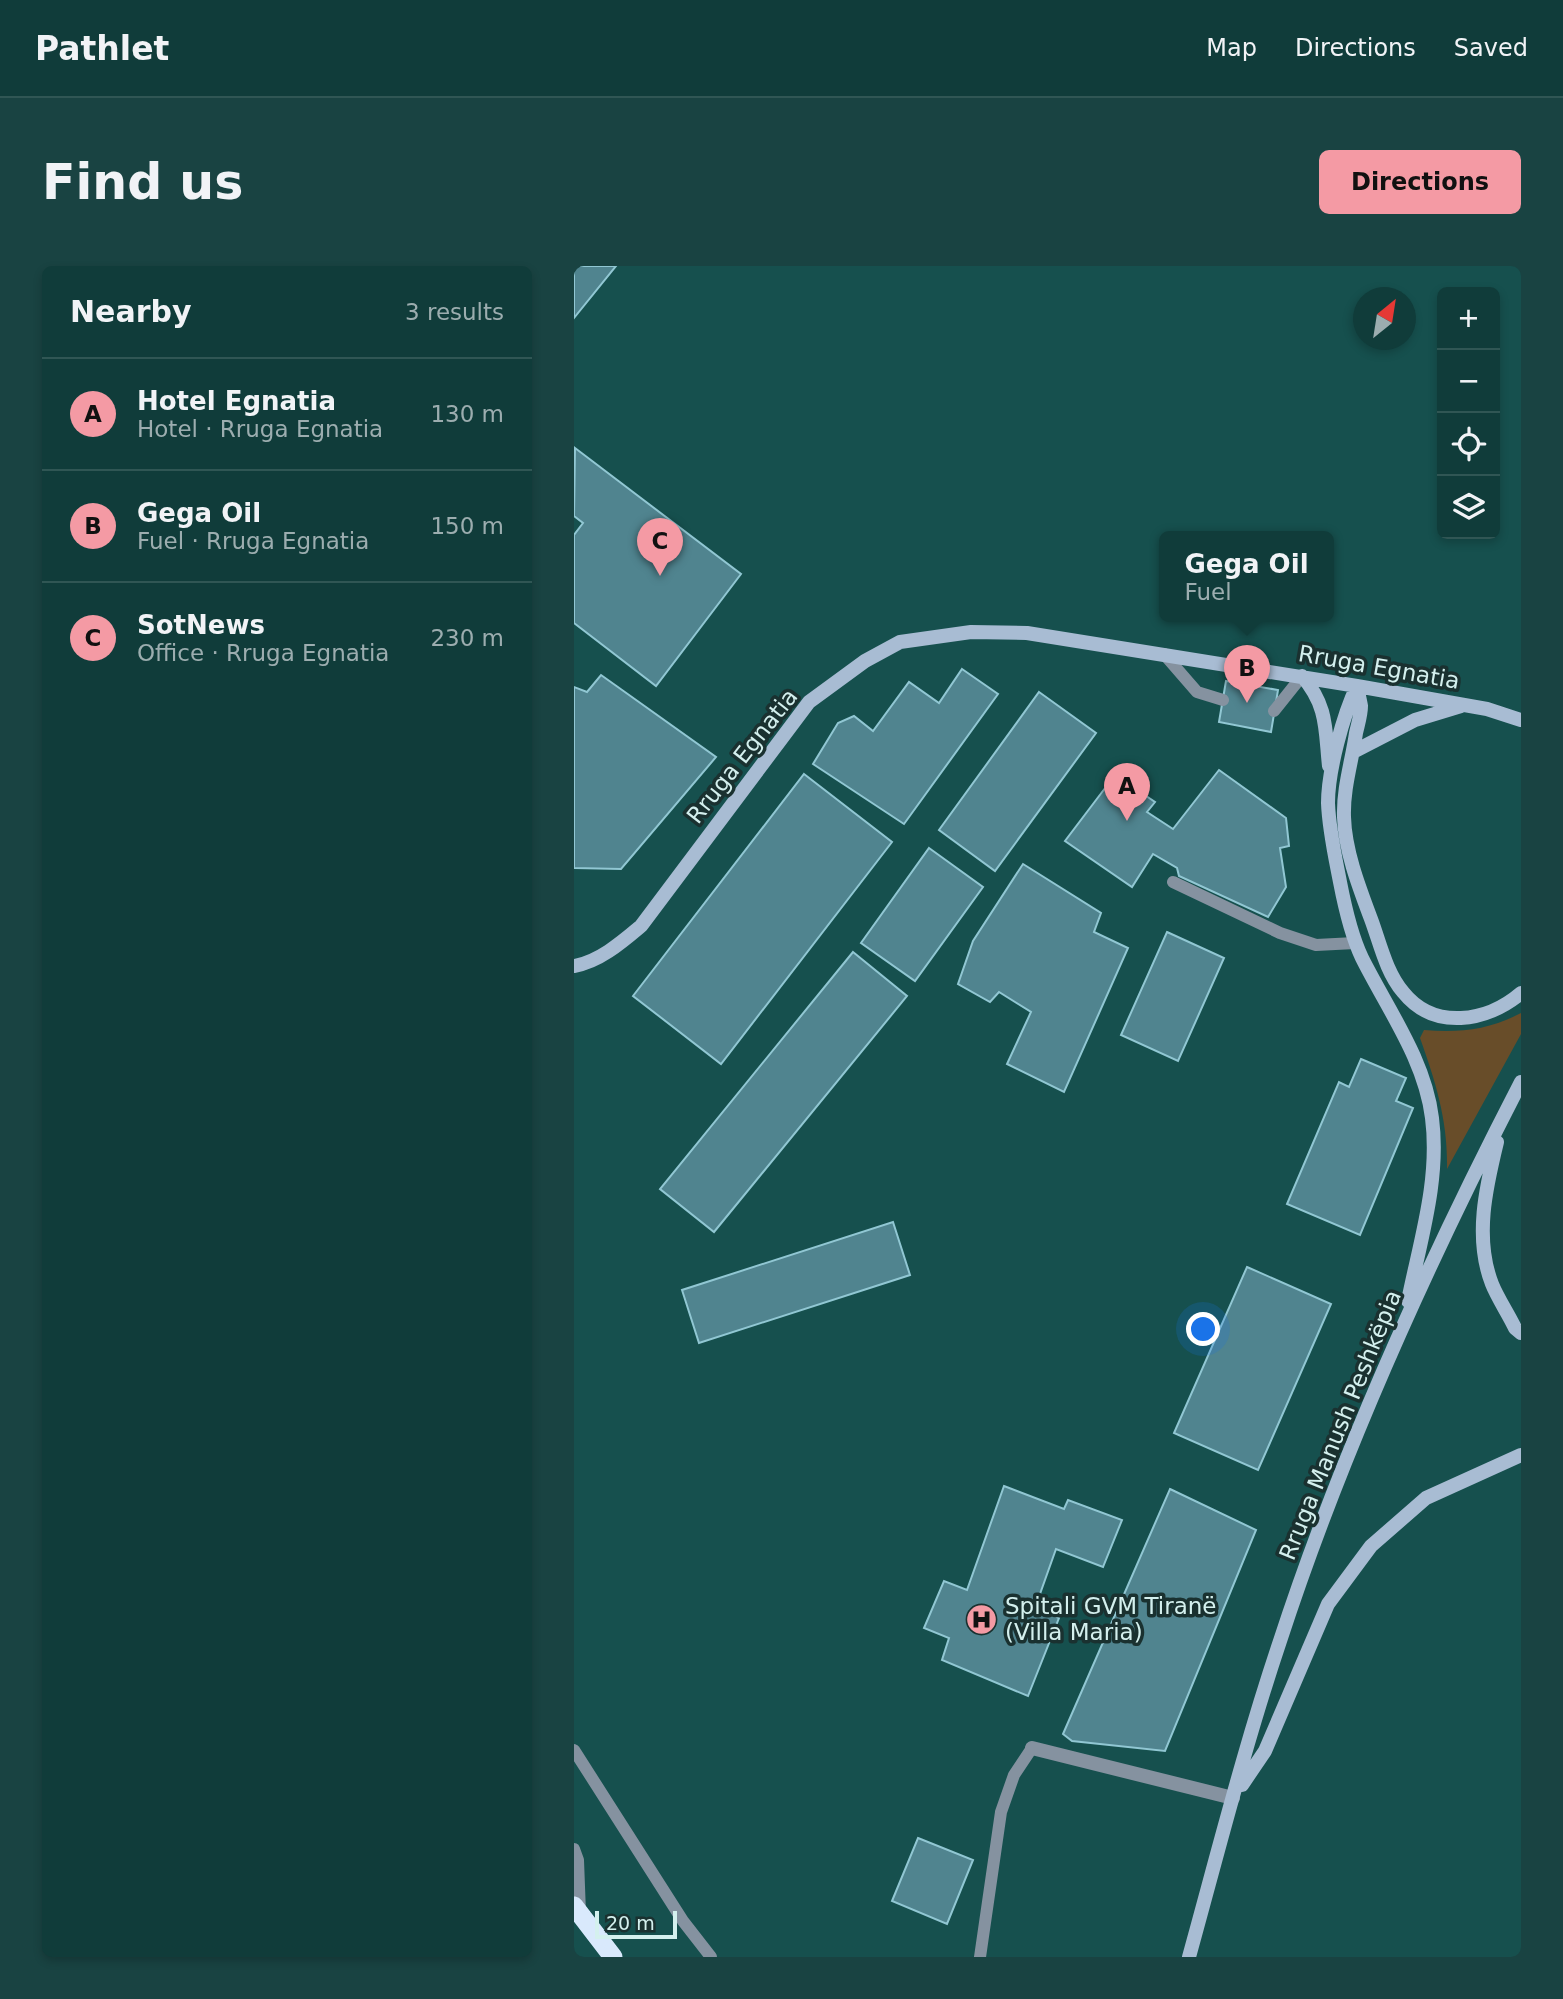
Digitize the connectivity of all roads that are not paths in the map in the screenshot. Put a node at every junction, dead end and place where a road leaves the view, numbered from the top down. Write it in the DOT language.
graph roads {
  1 [pos="1164,654"];
  2 [pos="1302,676"];
  3 [pos="1357,685"];
  4 [pos="1223,700"];
  5 [pos="1465,705"];
  6 [pos="1274,710"];
  7 [pos="1521,720"];
  8 [pos="1353,752"];
  9 [pos="1330,780"];
  10 [pos="1173,883"];
  11 [pos="1355,943"];
  12 [pos="574,966"];
  13 [pos="1521,993"];
  14 [pos="1521,1082"];
  15 [pos="1504,1115"];
  16 [pos="1405,1320"];
  17 [pos="1521,1333"];
  18 [pos="1521,1455"];
  19 [pos="1032,1748"];
  20 [pos="574,1750"];
  21 [pos="1233,1798"];
  22 [pos="574,1849"];
  23 [pos="577,1909"];
  24 [pos="613,1957"];
  25 [pos="711,1957"];
  26 [pos="980,1957"];
  27 [pos="1189,1957"];
  1 -- 2 [label="main road, Rruga Egnatia"];
  1 -- 4 [label="lane"];
  1 -- 12 [label="main road, Rruga Egnatia"];
  2 -- 3 [label="main road, Rruga Egnatia"];
  2 -- 6 [label="lane"];
  2 -- 9 [label="main road"];
  3 -- 5 [label="main road, Rruga Egnatia"];
  3 -- 8 [label="main road"];
  3 -- 9 [label="main road"];
  5 -- 7 [label="main road, Rruga Egnatia"];
  5 -- 8 [label="main road"];
  8 -- 13 [label="main road"];
  9 -- 11 [label="main road"];
  10 -- 11 [label="lane"];
  11 -- 16 [label="main road"];
  14 -- 15 [label="main road, Rruga Manush Peshkëpia"];
  15 -- 16 [label="main road, Rruga Manush Peshkëpia"];
  15 -- 17 [label="main road"];
  16 -- 21 [label="main road, Rruga Manush Peshkëpia"];
  18 -- 21 [label="main road"];
  19 -- 21 [label="street"];
  19 -- 26 [label="lane"];
  20 -- 25 [label="lane"];
  21 -- 27 [label="main road, Rruga Manush Peshkëpia"];
  22 -- 23 [label="lane"];
  23 -- 24 [label="highway"];
}
